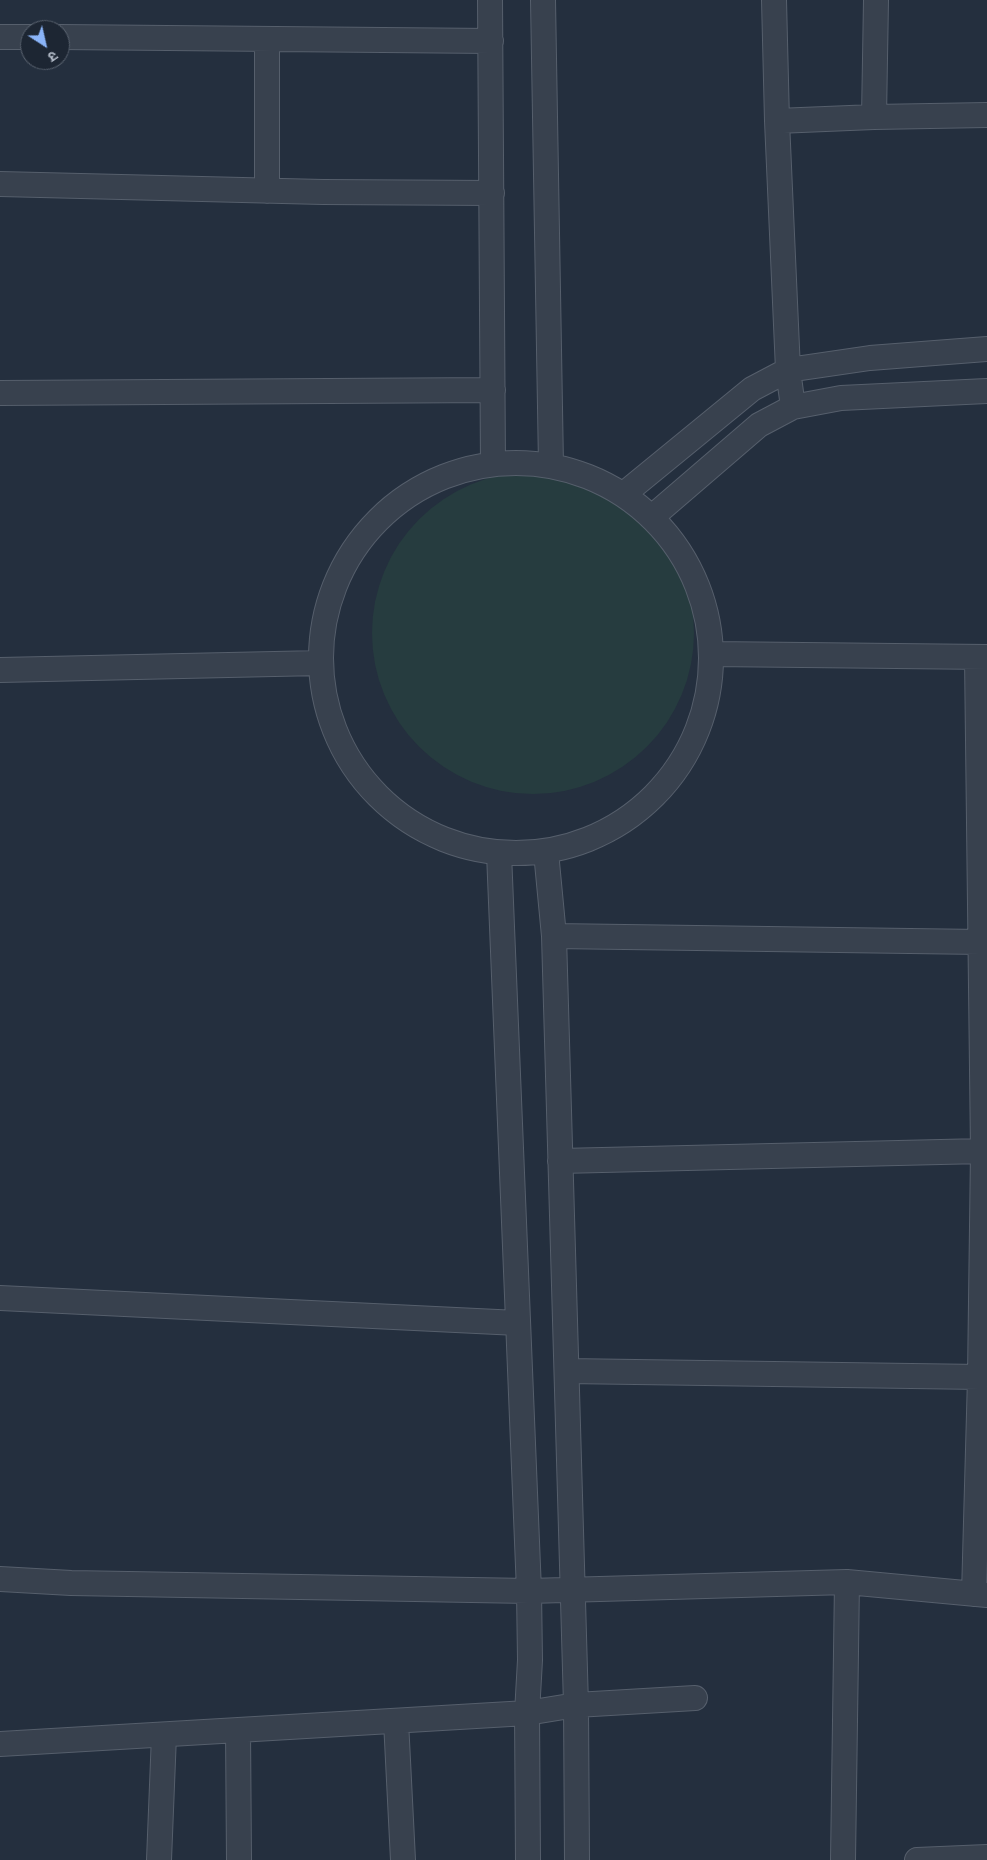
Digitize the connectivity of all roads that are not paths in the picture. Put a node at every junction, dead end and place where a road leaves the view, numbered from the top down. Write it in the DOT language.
graph roads {
  1 [pos="490,0"];
  2 [pos="543,0"];
  3 [pos="774,0"];
  4 [pos="876,0"];
  5 [pos="0,37"];
  6 [pos="20,37"];
  7 [pos="70,37"];
  8 [pos="267,39"];
  9 [pos="491,41"];
  10 [pos="987,114"];
  11 [pos="874,117"];
  12 [pos="777,121"];
  13 [pos="0,184"];
  14 [pos="267,191"];
  15 [pos="492,193"];
  16 [pos="987,350"];
  17 [pos="788,370"];
  18 [pos="493,390"];
  19 [pos="987,391"];
  20 [pos="0,393"];
  21 [pos="793,407"];
  22 [pos="493,464"];
  23 [pos="551,465"];
  24 [pos="625,493"];
  25 [pos="652,517"];
  26 [pos="712,654"];
  27 [pos="982,657"];
  28 [pos="320,663"];
  29 [pos="0,670"];
  30 [pos="546,852"];
  31 [pos="499,853"];
  32 [pos="554,936"];
  33 [pos="981,942"];
  34 [pos="983,1151"];
  35 [pos="560,1161"];
  36 [pos="0,1298"];
  37 [pos="518,1323"];
  38 [pos="567,1371"];
  39 [pos="980,1377"];
  40 [pos="0,1580"];
  41 [pos="847,1582"];
  42 [pos="572,1589"];
  43 [pos="530,1590"];
  44 [pos="981,1594"];
  45 [pos="695,1698"];
  46 [pos="576,1705"];
  47 [pos="527,1713"];
  48 [pos="396,1721"];
  49 [pos="238,1730"];
  50 [pos="164,1735"];
  51 [pos="0,1744"];
  52 [pos="987,1857"];
  53 [pos="160,1860"];
  54 [pos="239,1860"];
  55 [pos="403,1860"];
  56 [pos="528,1860"];
  57 [pos="577,1860"];
  58 [pos="843,1860"];
  59 [pos="917,1860"];
  1 -- 9 [label="street"];
  2 -- 23 [label="street"];
  3 -- 12 [label="street"];
  4 -- 11 [label="street"];
  5 -- 6 [label="street"];
  7 -- 8 [label="street"];
  8 -- 9 [label="street"];
  8 -- 14 [label="street"];
  9 -- 15 [label="street"];
  10 -- 11 [label="street"];
  11 -- 12 [label="street"];
  12 -- 17 [label="street"];
  13 -- 14 [label="street"];
  14 -- 15 [label="street"];
  15 -- 18 [label="street"];
  16 -- 17 [label="street"];
  17 -- 21 [label="street"];
  17 -- 24 [label="street"];
  18 -- 20 [label="street"];
  18 -- 22 [label="street"];
  19 -- 21 [label="street"];
  21 -- 25 [label="street"];
  22 -- 23 [label="street"];
  22 -- 28 [label="street"];
  23 -- 24 [label="street"];
  24 -- 25 [label="street"];
  25 -- 26 [label="street"];
  26 -- 27 [label="street"];
  26 -- 30 [label="street"];
  27 -- 33 [label="street"];
  28 -- 29 [label="street"];
  28 -- 31 [label="street"];
  30 -- 31 [label="street"];
  30 -- 32 [label="street"];
  31 -- 37 [label="street"];
  32 -- 33 [label="street"];
  32 -- 35 [label="street"];
  33 -- 34 [label="street"];
  34 -- 35 [label="street"];
  34 -- 39 [label="street"];
  35 -- 38 [label="street"];
  36 -- 37 [label="street"];
  37 -- 43 [label="street"];
  38 -- 39 [label="street"];
  38 -- 42 [label="street"];
  39 -- 44 [label="street"];
  40 -- 43 [label="street"];
  41 -- 42 [label="street"];
  41 -- 44 [label="street"];
  41 -- 58 [label="street"];
  42 -- 43 [label="street"];
  42 -- 46 [label="street"];
  43 -- 47 [label="street"];
  45 -- 46 [label="street"];
  46 -- 47 [label="street"];
  46 -- 57 [label="street"];
  47 -- 48 [label="street"];
  47 -- 56 [label="street"];
  48 -- 49 [label="street"];
  48 -- 55 [label="street"];
  49 -- 50 [label="street"];
  49 -- 54 [label="street"];
  50 -- 51 [label="street"];
  50 -- 53 [label="street"];
  52 -- 59 [label="street"];
}
